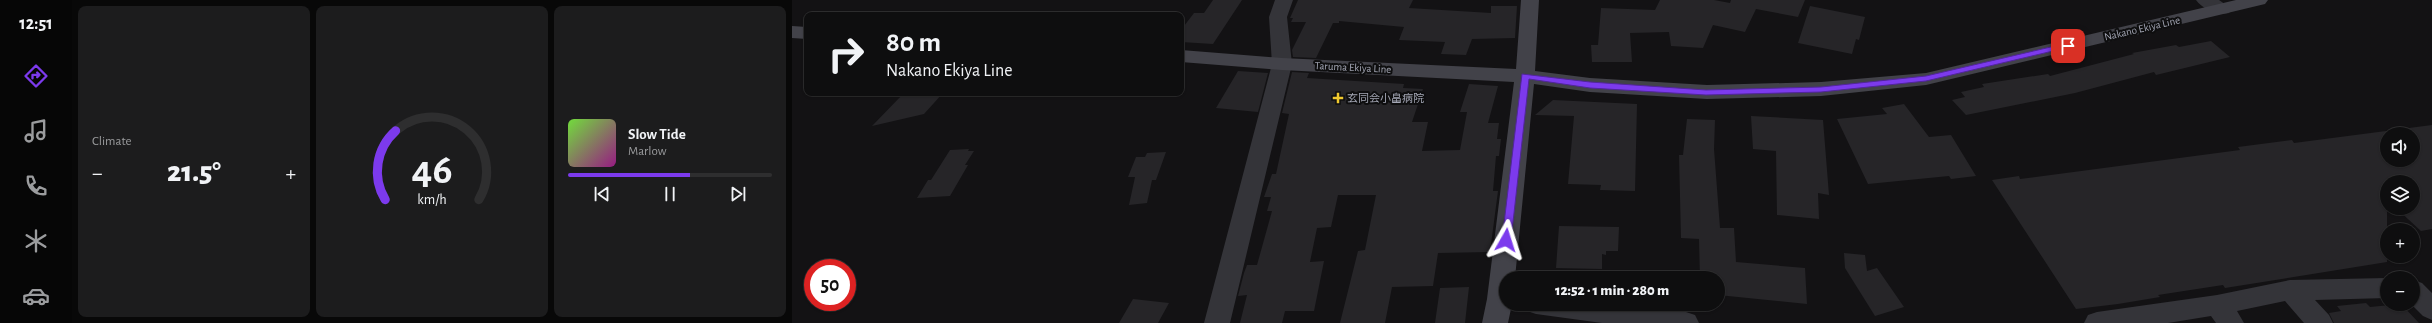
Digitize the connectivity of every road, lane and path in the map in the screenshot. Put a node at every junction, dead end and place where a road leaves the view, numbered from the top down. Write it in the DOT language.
graph roads {
  1 [pos="1284,0"];
  2 [pos="1530,0"];
  3 [pos="2205,0"];
  4 [pos="2259,0"];
  5 [pos="2223,9"];
  6 [pos="792,32"];
  7 [pos="804,33"];
  8 [pos="1184,56"];
  9 [pos="1282,64"];
  10 [pos="1525,76"];
  11 [pos="1504,271"];
  12 [pos="2380,288"];
  13 [pos="2432,288"];
  14 [pos="2420,289"];
  15 [pos="2290,290"];
  16 [pos="2420,296"];
  17 [pos="2432,309"];
  18 [pos="1591,311"];
  19 [pos="2224,314"];
  20 [pos="1217,323"];
  21 [pos="1686,323"];
  22 [pos="2097,323"];
  23 [pos="2320,323"];
  1 -- 9 [label="street"];
  2 -- 10 [label="main road"];
  3 -- 5 [label="street"];
  4 -- 5 [label="main road, Nakano Ekiya Line"];
  5 -- 10 [label="main road, Nakano Ekiya Line"];
  6 -- 7 [label="main road"];
  8 -- 9 [label="main road, Taruma Ekiya Line"];
  9 -- 10 [label="main road, Taruma Ekiya Line"];
  9 -- 20 [label="street"];
  10 -- 11 [label="main road"];
  12 -- 15 [label="street"];
  13 -- 14 [label="street"];
  15 -- 19 [label="street"];
  15 -- 23 [label="street"];
  16 -- 17 [label="street"];
  18 -- 21 [label="street"];
  19 -- 22 [label="street"];
}
